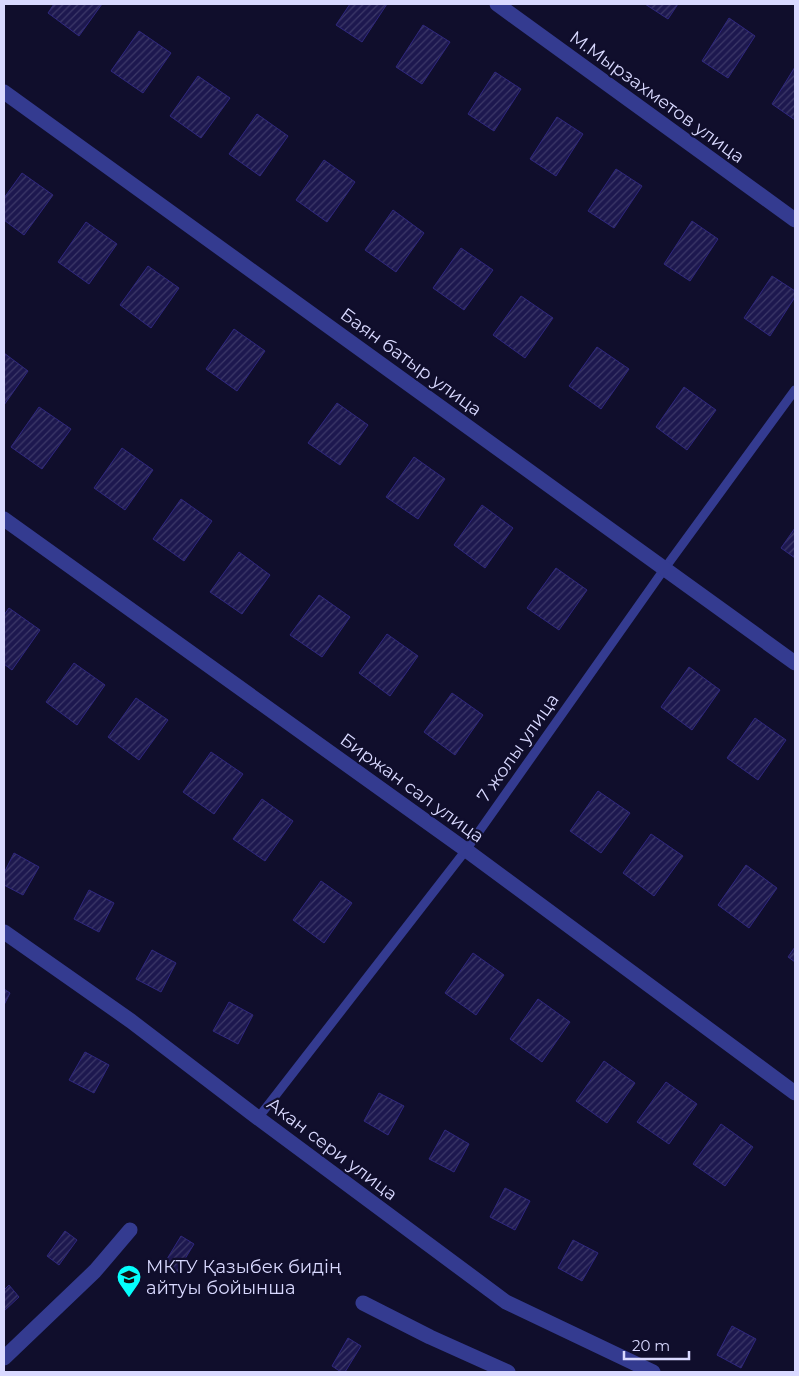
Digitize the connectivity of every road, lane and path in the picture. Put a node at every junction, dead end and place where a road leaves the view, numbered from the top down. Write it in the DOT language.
graph roads {
  1 [pos="497,4"];
  2 [pos="4,92"];
  3 [pos="795,220"];
  4 [pos="795,390"];
  5 [pos="4,519"];
  6 [pos="666,568"];
  7 [pos="795,662"];
  8 [pos="466,850"];
  9 [pos="4,932"];
  10 [pos="795,1092"];
  11 [pos="258,1118"];
  12 [pos="130,1230"];
  13 [pos="363,1303"];
  14 [pos="4,1358"];
  15 [pos="508,1372"];
  16 [pos="653,1372"];
  1 -- 3 [label="street, М.Мырзахметов улица"];
  2 -- 6 [label="street, Баян батыр улица"];
  4 -- 6 [label="lane, 7 жолы улица"];
  5 -- 8 [label="street, Биржан сал улица"];
  6 -- 7 [label="street, Баян батыр улица"];
  6 -- 8 [label="lane, 7 жолы улица"];
  8 -- 10 [label="street, Биржан сал улица"];
  8 -- 11 [label="lane, 7 жолы улица"];
  9 -- 11 [label="street, Акан сери улица"];
  11 -- 16 [label="street, Акан сери улица"];
  12 -- 14 [label="street"];
  13 -- 15 [label="street"];
}
